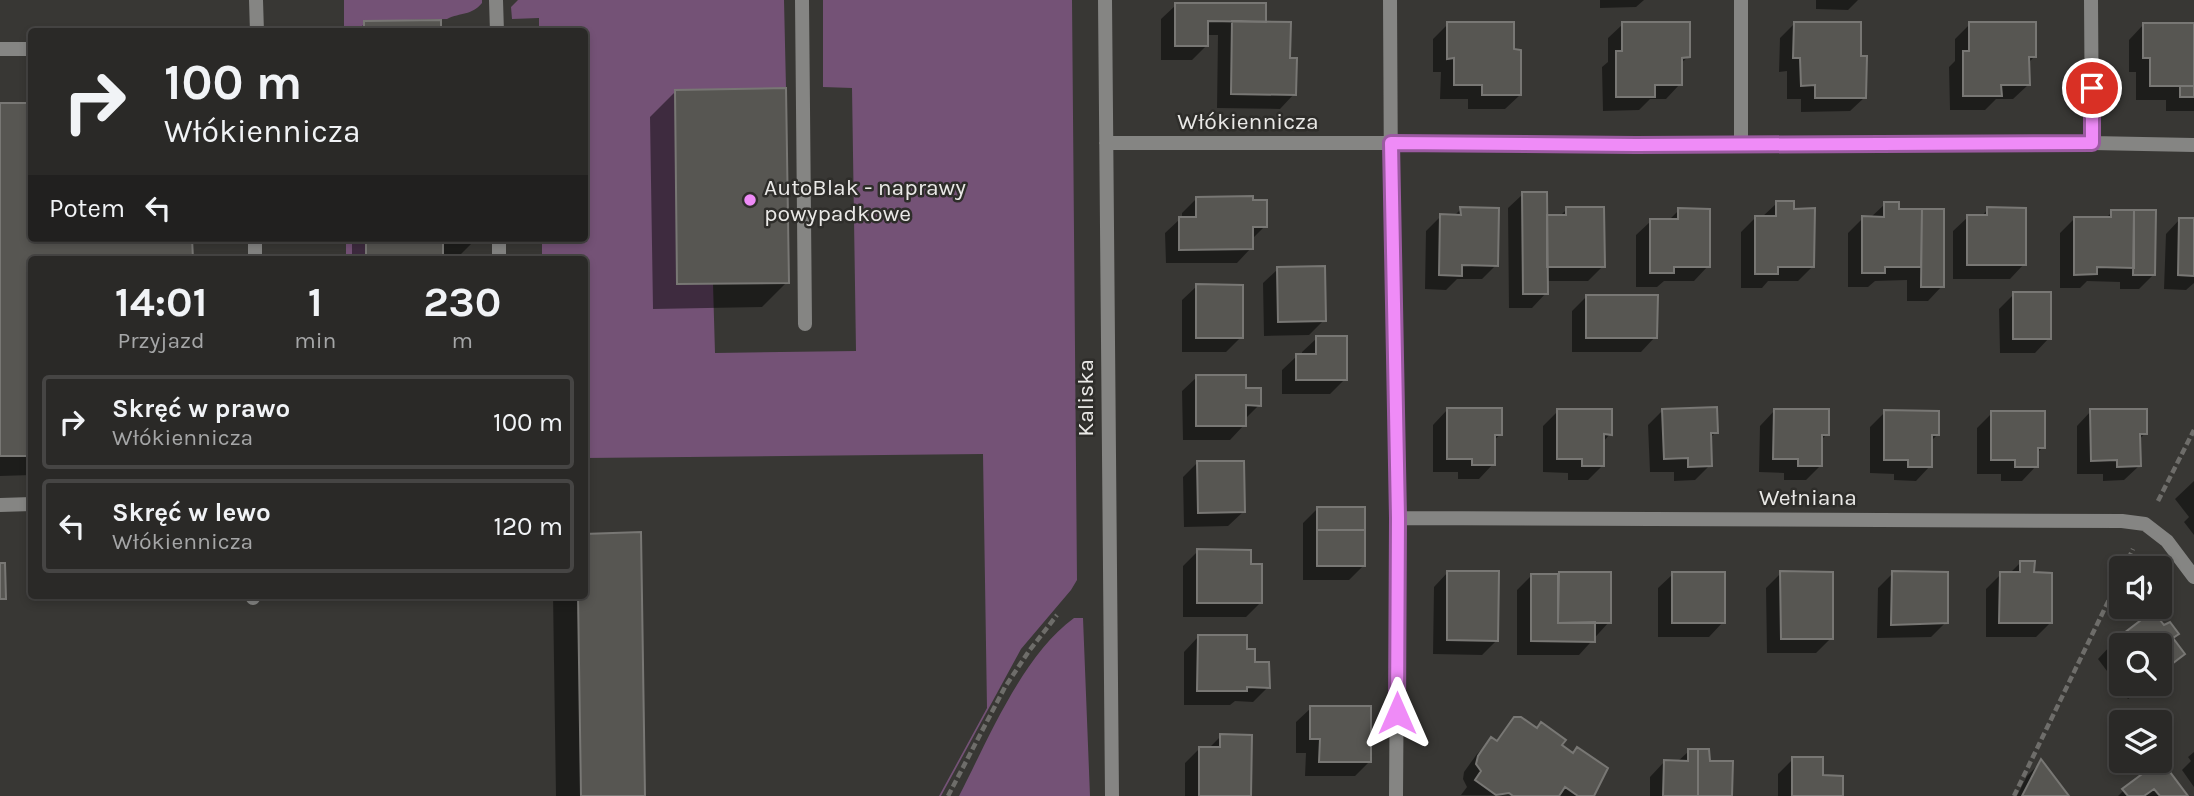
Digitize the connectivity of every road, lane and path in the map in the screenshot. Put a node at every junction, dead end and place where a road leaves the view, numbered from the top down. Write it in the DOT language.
graph roads {
  1 [pos="257,0"];
  2 [pos="496,0"];
  3 [pos="802,0"];
  4 [pos="1105,0"];
  5 [pos="1390,0"];
  6 [pos="1741,0"];
  7 [pos="2091,0"];
  8 [pos="257,28"];
  9 [pos="497,28"];
  10 [pos="0,49"];
  11 [pos="28,49"];
  12 [pos="1106,143"];
  13 [pos="1391,143"];
  14 [pos="2092,143"];
  15 [pos="1741,144"];
  16 [pos="2194,145"];
  17 [pos="805,324"];
  18 [pos="2194,430"];
  19 [pos="28,504"];
  20 [pos="0,505"];
  21 [pos="1398,518"];
  22 [pos="2145,524"];
  23 [pos="2194,577"];
  24 [pos="2109,600"];
  25 [pos="1057,615"];
  26 [pos="948,796"];
  27 [pos="1112,796"];
  28 [pos="1396,796"];
  29 [pos="2014,796"];
  1 -- 8 [label="street"];
  2 -- 9 [label="street"];
  3 -- 17 [label="street"];
  4 -- 12 [label="street, Kaliska"];
  5 -- 13 [label="street"];
  6 -- 15 [label="street"];
  7 -- 14 [label="street"];
  10 -- 11 [label="street"];
  12 -- 13 [label="street, Włókiennicza"];
  12 -- 27 [label="street, Kaliska"];
  13 -- 15 [label="street, Włókiennicza"];
  13 -- 21 [label="street"];
  14 -- 15 [label="street, Włókiennicza"];
  14 -- 16 [label="street, Włókiennicza"];
  18 -- 22 [label="path"];
  19 -- 20 [label="street"];
  21 -- 22 [label="street, Wełniana"];
  21 -- 28 [label="street"];
  22 -- 23 [label="street"];
  24 -- 29 [label="path"];
  25 -- 26 [label="path"];
}
